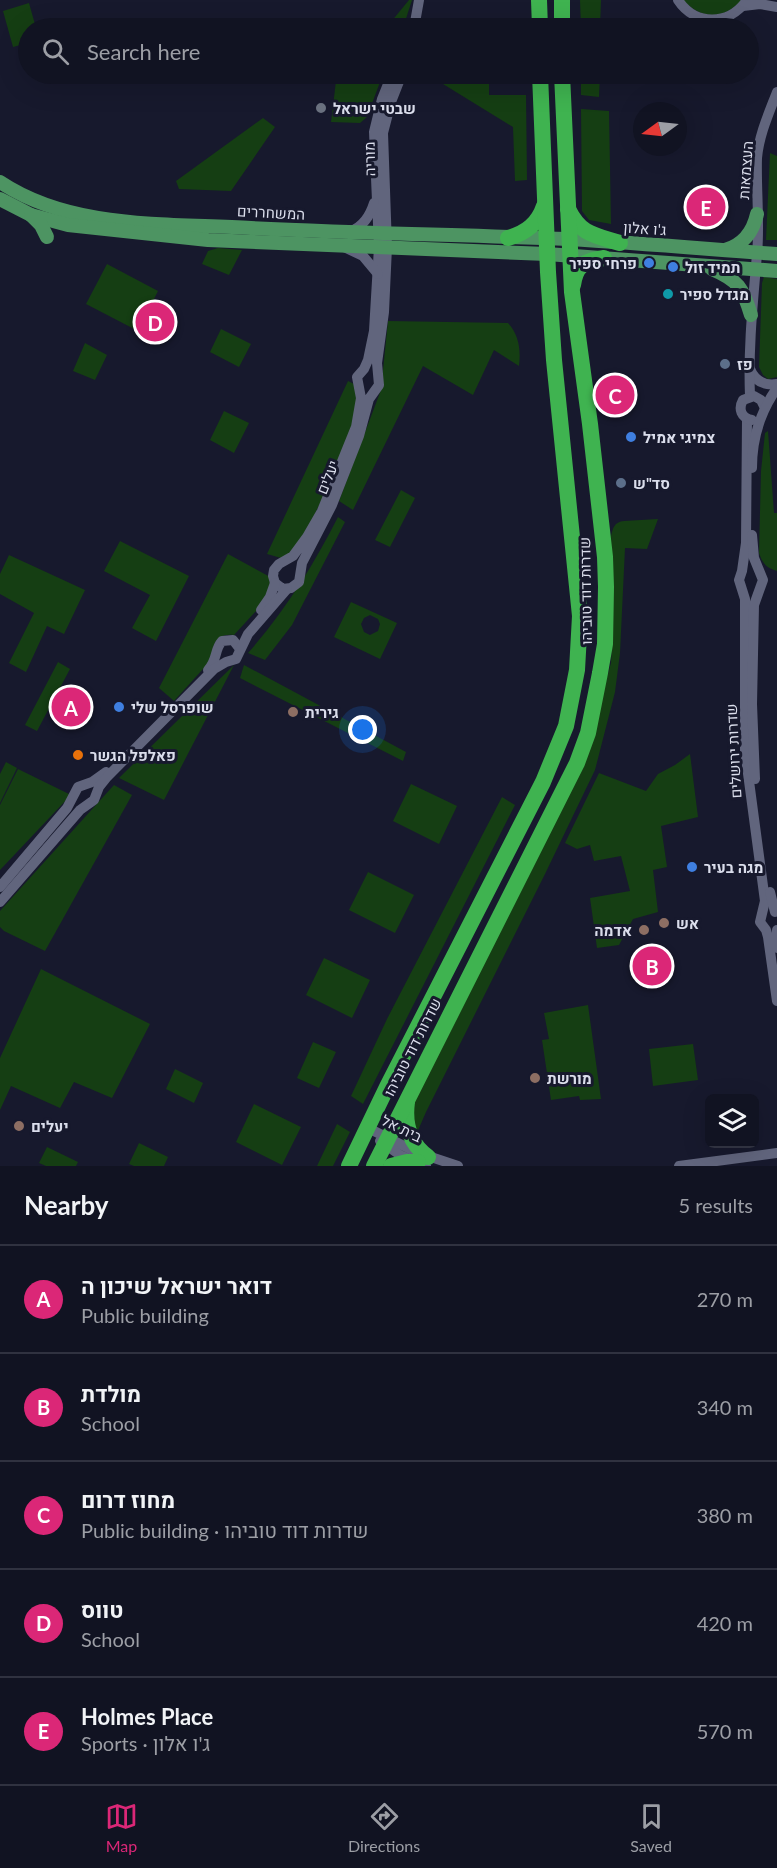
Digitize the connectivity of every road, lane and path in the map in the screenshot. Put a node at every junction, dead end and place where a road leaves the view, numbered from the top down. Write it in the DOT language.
graph roads {
  1 [pos="419,0"];
  2 [pos="539,0"];
  3 [pos="562,0"];
  4 [pos="678,0"];
  5 [pos="745,3"];
  6 [pos="777,8"];
  7 [pos="415,18"];
  8 [pos="540,18"];
  9 [pos="562,18"];
  10 [pos="705,18"];
  11 [pos="719,18"];
  12 [pos="388,84"];
  13 [pos="398,84"];
  14 [pos="540,84"];
  15 [pos="562,84"];
  16 [pos="777,92"];
  17 [pos="0,182"];
  18 [pos="376,197"];
  19 [pos="0,199"];
  20 [pos="545,202"];
  21 [pos="568,208"];
  22 [pos="757,214"];
  23 [pos="31,215"];
  24 [pos="346,233"];
  25 [pos="47,237"];
  26 [pos="508,238"];
  27 [pos="383,240"];
  28 [pos="620,243"];
  29 [pos="337,245"];
  30 [pos="547,246"];
  31 [pos="569,248"];
  32 [pos="724,250"];
  33 [pos="757,253"];
  34 [pos="777,254"];
  35 [pos="604,258"];
  36 [pos="702,265"];
  37 [pos="755,268"];
  38 [pos="777,271"];
  39 [pos="378,274"];
  40 [pos="572,292"];
  41 [pos="751,315"];
  42 [pos="749,366"];
  43 [pos="364,369"];
  44 [pos="378,374"];
  45 [pos="777,386"];
  46 [pos="360,388"];
  47 [pos="374,390"];
  48 [pos="750,396"];
  49 [pos="764,406"];
  50 [pos="759,418"];
  51 [pos="747,419"];
  52 [pos="286,562"];
  53 [pos="758,569"];
  54 [pos="742,571"];
  55 [pos="300,572"];
  56 [pos="275,583"];
  57 [pos="742,587"];
  58 [pos="288,589"];
  59 [pos="758,589"];
  60 [pos="231,639"];
  61 [pos="240,649"];
  62 [pos="222,658"];
  63 [pos="87,784"];
  64 [pos="96,794"];
  65 [pos="76,795"];
  66 [pos="88,804"];
  67 [pos="0,886"];
  68 [pos="0,902"];
  69 [pos="763,913"];
  70 [pos="776,913"];
  71 [pos="773,929"];
  72 [pos="777,948"];
  73 [pos="777,1001"];
  74 [pos="409,1094"];
  75 [pos="368,1128"];
  76 [pos="386,1142"];
  77 [pos="777,1154"];
  78 [pos="777,1161"];
  79 [pos="424,1162"];
  80 [pos="349,1166"];
  81 [pos="374,1166"];
  82 [pos="391,1166"];
  83 [pos="458,1166"];
  84 [pos="679,1166"];
  85 [pos="727,1166"];
  1 -- 7 [label="street"];
  2 -- 8 [label="highway"];
  3 -- 9 [label="highway"];
  4 -- 10 [label="street"];
  5 -- 6 [label="street"];
  5 -- 11 [label="street"];
  12 -- 18 [label="street, מוריה"];
  13 -- 27 [label="street, מוריה"];
  14 -- 20 [label="highway, שדרות דוד טוביהו"];
  15 -- 21 [label="highway, שדרות דוד טוביהו"];
  16 -- 22 [label="street, העצמאות"];
  17 -- 24 [label="main road, המשחררים"];
  18 -- 24 [label="street"];
  18 -- 27 [label="street, מוריה"];
  19 -- 23 [label="main road, המשחררים"];
  20 -- 26 [label="highway"];
  20 -- 30 [label="highway, שדרות דוד טוביהו"];
  21 -- 28 [label="highway"];
  21 -- 31 [label="highway, שדרות דוד טוביהו"];
  22 -- 32 [label="main road"];
  22 -- 33 [label="street, העצמאות"];
  23 -- 25 [label="main road"];
  23 -- 29 [label="main road, המשחררים"];
  24 -- 27 [label="main road, המשחררים"];
  26 -- 27 [label="main road, המשחררים"];
  26 -- 30 [label="main road, המשחררים"];
  27 -- 29 [label="main road, המשחררים"];
  27 -- 30 [label="main road, המשחררים"];
  27 -- 39 [label="street"];
  27 -- 44 [label="street"];
  28 -- 31 [label="main road, ג'ו אלון"];
  28 -- 32 [label="main road, ג'ו אלון"];
  29 -- 39 [label="street"];
  30 -- 31 [label="main road, ג'ו אלון"];
  30 -- 75 [label="highway, שדרות דוד טוביהו"];
  31 -- 35 [label="main road, ג'ו אלון"];
  31 -- 40 [label="highway, שדרות דוד טוביהו"];
  32 -- 33 [label="main road, ג'ו אלון"];
  33 -- 34 [label="main road, ג'ו אלון"];
  33 -- 37 [label="street"];
  35 -- 36 [label="main road, ג'ו אלון"];
  35 -- 40 [label="highway"];
  36 -- 37 [label="main road, ג'ו אלון"];
  36 -- 41 [label="main road"];
  37 -- 38 [label="main road, ג'ו אלון"];
  37 -- 41 [label="street"];
  39 -- 43 [label="street"];
  40 -- 74 [label="highway, שדרות דוד טוביהו"];
  41 -- 42 [label="street"];
  42 -- 45 [label="street"];
  42 -- 48 [label="street"];
  43 -- 44 [label="street"];
  43 -- 46 [label="street"];
  44 -- 47 [label="street"];
  45 -- 49 [label="street"];
  46 -- 47 [label="street"];
  46 -- 52 [label="street, יעלים"];
  47 -- 55 [label="street, יעלים"];
  48 -- 49 [label="street"];
  48 -- 51 [label="street"];
  49 -- 50 [label="street"];
  50 -- 51 [label="street"];
  50 -- 53 [label="street"];
  51 -- 54 [label="street"];
  52 -- 55 [label="street"];
  52 -- 56 [label="street"];
  53 -- 54 [label="street"];
  53 -- 59 [label="street"];
  54 -- 57 [label="street"];
  55 -- 58 [label="street"];
  56 -- 58 [label="street"];
  56 -- 60 [label="street"];
  57 -- 59 [label="street"];
  57 -- 69 [label="street, שדרות ירושלים"];
  58 -- 61 [label="street"];
  59 -- 70 [label="street, שדרות ירושלים"];
  60 -- 61 [label="street"];
  60 -- 62 [label="street"];
  61 -- 62 [label="street"];
  62 -- 63 [label="street"];
  62 -- 64 [label="street"];
  63 -- 64 [label="street"];
  63 -- 65 [label="street"];
  64 -- 66 [label="street"];
  65 -- 66 [label="street"];
  65 -- 67 [label="street"];
  66 -- 68 [label="street"];
  69 -- 70 [label="street"];
  69 -- 71 [label="street, שדרות ירושלים"];
  71 -- 72 [label="street"];
  71 -- 73 [label="street"];
  74 -- 76 [label="highway, שדרות דוד טוביהו"];
  74 -- 79 [label="highway"];
  75 -- 76 [label="street, בית אל"];
  75 -- 80 [label="highway, שדרות דוד טוביהו"];
  76 -- 79 [label="street, בית אל"];
  76 -- 81 [label="highway, שדרות דוד טוביהו"];
  77 -- 84 [label="street"];
  78 -- 85 [label="street"];
  79 -- 82 [label="highway"];
  79 -- 83 [label="street, בית אל"];
}
